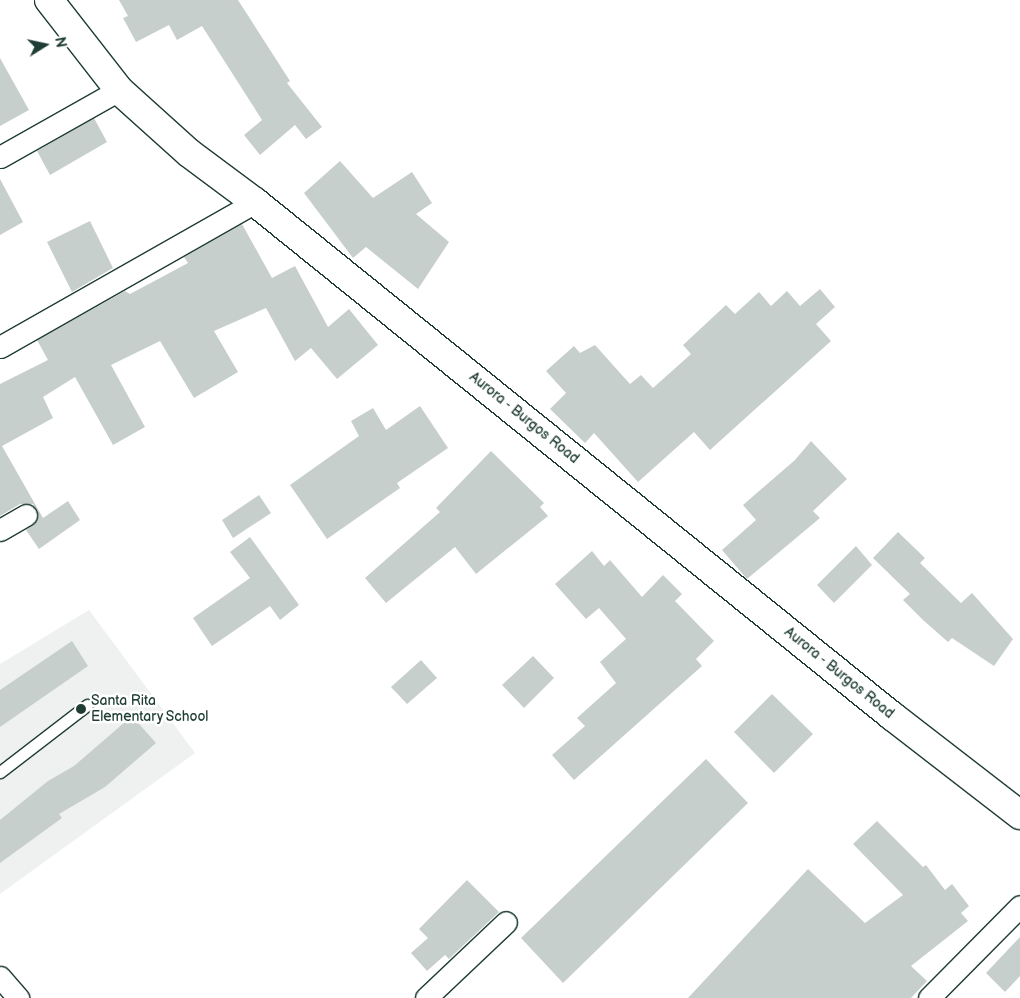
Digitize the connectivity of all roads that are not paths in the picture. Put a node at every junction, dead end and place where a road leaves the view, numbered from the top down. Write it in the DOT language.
graph roads {
  1 [pos="49,0"];
  2 [pos="119,90"];
  3 [pos="0,157"];
  4 [pos="255,202"];
  5 [pos="0,347"];
  6 [pos="26,515"];
  7 [pos="0,530"];
  8 [pos="88,704"];
  9 [pos="0,772"];
  10 [pos="1020,815"];
  11 [pos="1020,906"];
  12 [pos="506,922"];
  13 [pos="0,977"];
  14 [pos="18,998"];
  15 [pos="426,998"];
  16 [pos="929,998"];
  1 -- 2 [label="main road, Aurora - Burgos Road"];
  2 -- 3 [label="street"];
  2 -- 4 [label="main road, Aurora - Burgos Road"];
  4 -- 5 [label="street"];
  4 -- 10 [label="main road, Aurora - Burgos Road"];
  6 -- 7 [label="street"];
  8 -- 9 [label="lane"];
  11 -- 16 [label="street"];
  12 -- 15 [label="street"];
  13 -- 14 [label="street"];
}
